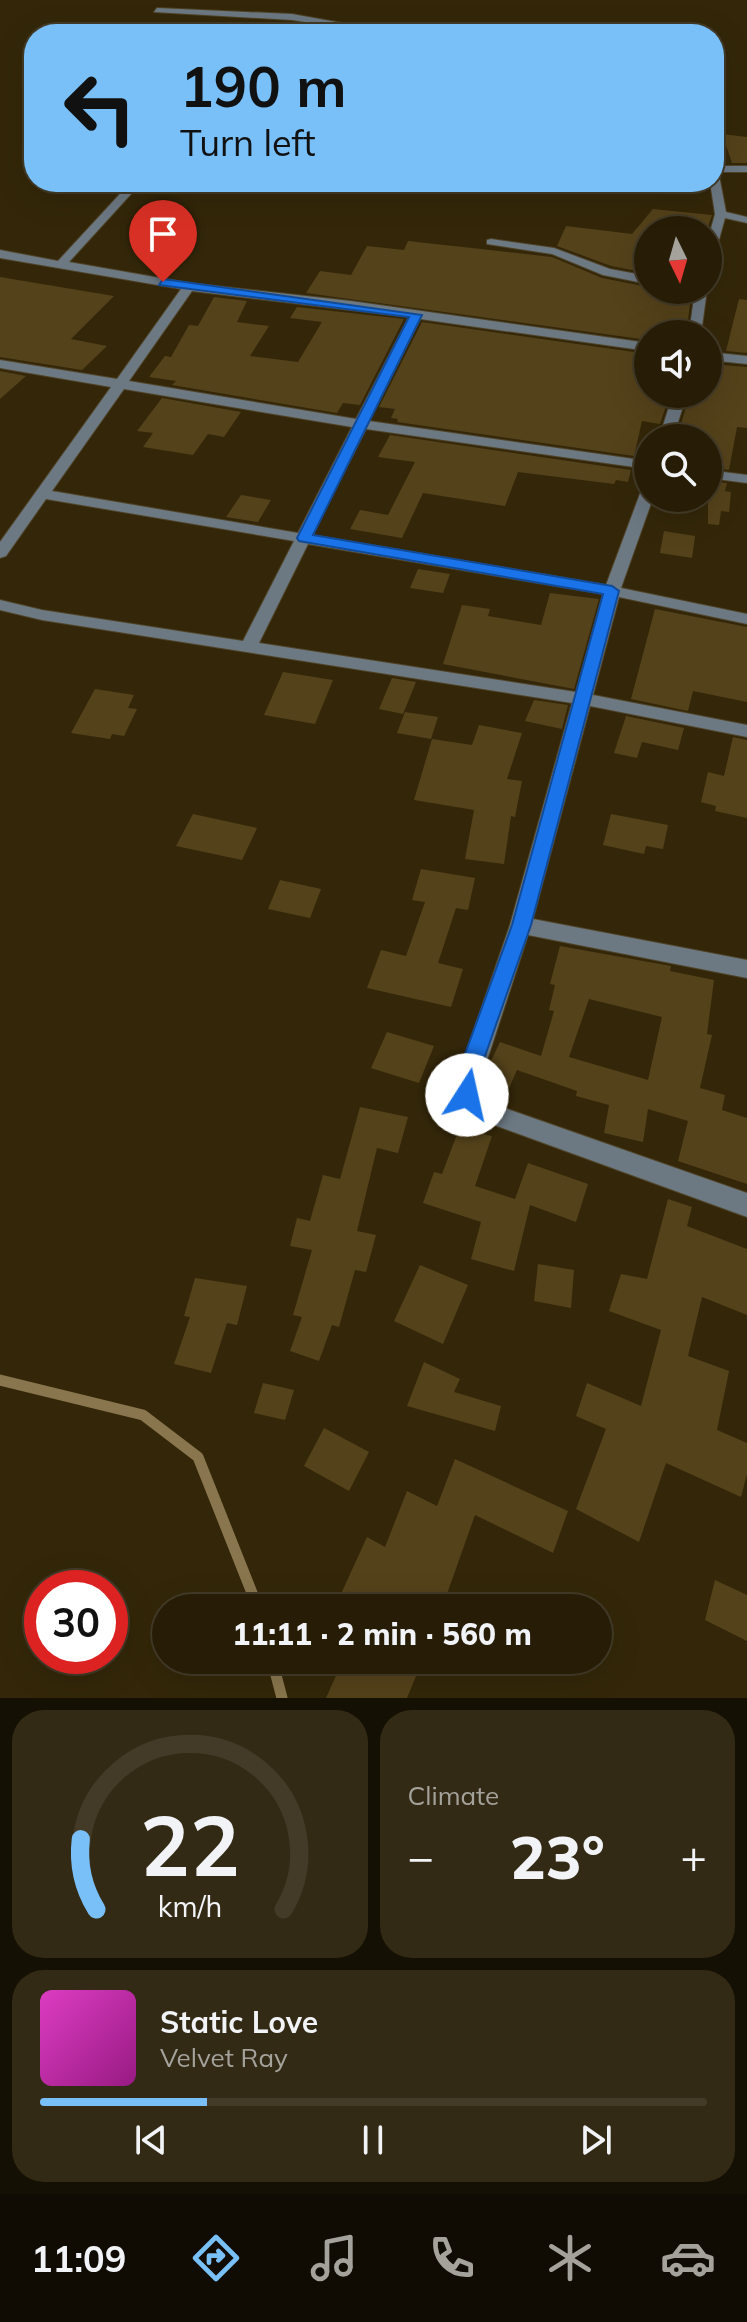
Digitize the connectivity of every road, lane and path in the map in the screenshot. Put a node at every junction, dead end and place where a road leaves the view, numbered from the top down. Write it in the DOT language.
graph roads {
  1 [pos="157,10"];
  2 [pos="336,24"];
  3 [pos="747,169"];
  4 [pos="724,171"];
  5 [pos="128,192"];
  6 [pos="717,192"];
  7 [pos="721,214"];
  8 [pos="747,220"];
  9 [pos="491,242"];
  10 [pos="0,254"];
  11 [pos="60,265"];
  12 [pos="634,277"];
  13 [pos="189,287"];
  14 [pos="416,315"];
  15 [pos="634,345"];
  16 [pos="722,357"];
  17 [pos="747,360"];
  18 [pos="0,364"];
  19 [pos="119,384"];
  20 [pos="362,424"];
  21 [pos="634,463"];
  22 [pos="722,476"];
  23 [pos="747,479"];
  24 [pos="40,493"];
  25 [pos="640,512"];
  26 [pos="304,538"];
  27 [pos="0,553"];
  28 [pos="612,591"];
  29 [pos="0,605"];
  30 [pos="747,619"];
  31 [pos="249,645"];
  32 [pos="584,699"];
  33 [pos="747,731"];
  34 [pos="521,925"];
  35 [pos="747,969"];
  36 [pos="747,1205"];
  1 -- 2 [label="street"];
  3 -- 4 [label="street"];
  5 -- 11 [label="street"];
  6 -- 7 [label="street"];
  7 -- 8 [label="street"];
  9 -- 12 [label="street"];
  10 -- 11 [label="street"];
  11 -- 13 [label="street"];
  13 -- 14 [label="street"];
  13 -- 19 [label="street"];
  14 -- 15 [label="street"];
  14 -- 20 [label="street"];
  16 -- 17 [label="street"];
  18 -- 19 [label="street"];
  19 -- 20 [label="street"];
  19 -- 24 [label="street"];
  20 -- 21 [label="street"];
  20 -- 26 [label="street"];
  22 -- 23 [label="street"];
  24 -- 26 [label="street"];
  24 -- 27 [label="street"];
  25 -- 28 [label="street"];
  26 -- 28 [label="street"];
  26 -- 31 [label="street"];
  28 -- 30 [label="street"];
  28 -- 32 [label="street"];
  29 -- 31 [label="street"];
  31 -- 32 [label="street"];
  32 -- 33 [label="street"];
  32 -- 34 [label="street"];
  34 -- 35 [label="street"];
  34 -- 36 [label="street"];
}
